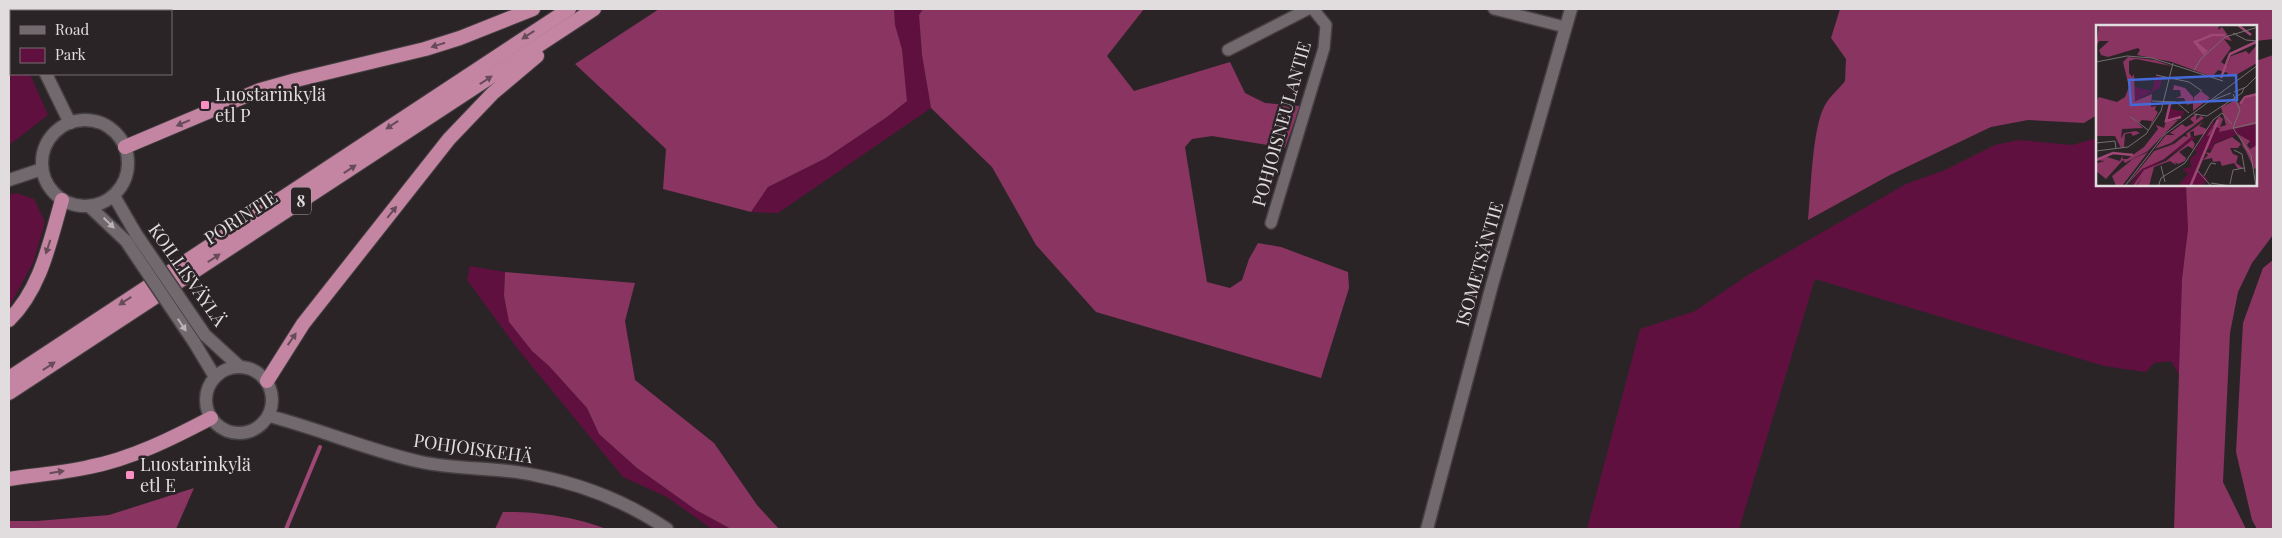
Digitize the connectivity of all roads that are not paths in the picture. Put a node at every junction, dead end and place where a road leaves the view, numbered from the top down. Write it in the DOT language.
graph roads {
  1 [pos="533,9"];
  2 [pos="569,9"];
  3 [pos="596,9"];
  4 [pos="1308,9"];
  5 [pos="1313,9"];
  6 [pos="1494,9"];
  7 [pos="1571,9"];
  8 [pos="1565,27"];
  9 [pos="1228,50"];
  10 [pos="46,75"];
  11 [pos="70,123"];
  12 [pos="125,147"];
  13 [pos="42,169"];
  14 [pos="9,180"];
  15 [pos="114,196"];
  16 [pos="62,200"];
  17 [pos="90,207"];
  18 [pos="1270,222"];
  19 [pos="131,238"];
  20 [pos="9,320"];
  21 [pos="240,367"];
  22 [pos="215,377"];
  23 [pos="9,378"];
  24 [pos="267,381"];
  25 [pos="9,393"];
  26 [pos="269,416"];
  27 [pos="211,418"];
  28 [pos="9,479"];
  29 [pos="667,529"];
  30 [pos="1427,529"];
  1 -- 12 [label="highway, one-way"];
  2 -- 23 [label="highway, PORINTIE / 8, one-way"];
  24 -- 3 [label="highway, one-way"];
  25 -- 3 [label="highway, PORINTIE / 8, one-way"];
  4 -- 9 [label="street"];
  5 -- 18 [label="street, POHJOISNEULANTIE"];
  6 -- 8 [label="street"];
  7 -- 8 [label="main road, ISOMETSÄNTIE"];
  8 -- 30 [label="main road, ISOMETSÄNTIE"];
  10 -- 11 [label="main road"];
  11 -- 12 [label="main road"];
  11 -- 13 [label="main road"];
  12 -- 15 [label="main road"];
  13 -- 14 [label="main road"];
  13 -- 16 [label="main road"];
  15 -- 17 [label="main road"];
  15 -- 19 [label="main road, KOILLISVÄYLÄ"];
  16 -- 17 [label="main road"];
  16 -- 20 [label="highway, one-way"];
  17 -- 19 [label="main road, KOILLISVÄYLÄ, one-way"];
  19 -- 21 [label="main road, KOILLISVÄYLÄ, bridge"];
  19 -- 22 [label="main road, KOILLISVÄYLÄ, one-way, bridge"];
  21 -- 22 [label="main road"];
  21 -- 24 [label="main road"];
  22 -- 27 [label="main road"];
  24 -- 26 [label="main road"];
  26 -- 27 [label="main road"];
  26 -- 29 [label="main road, POHJOISKEHÄ"];
  28 -- 27 [label="highway, one-way"];
}
